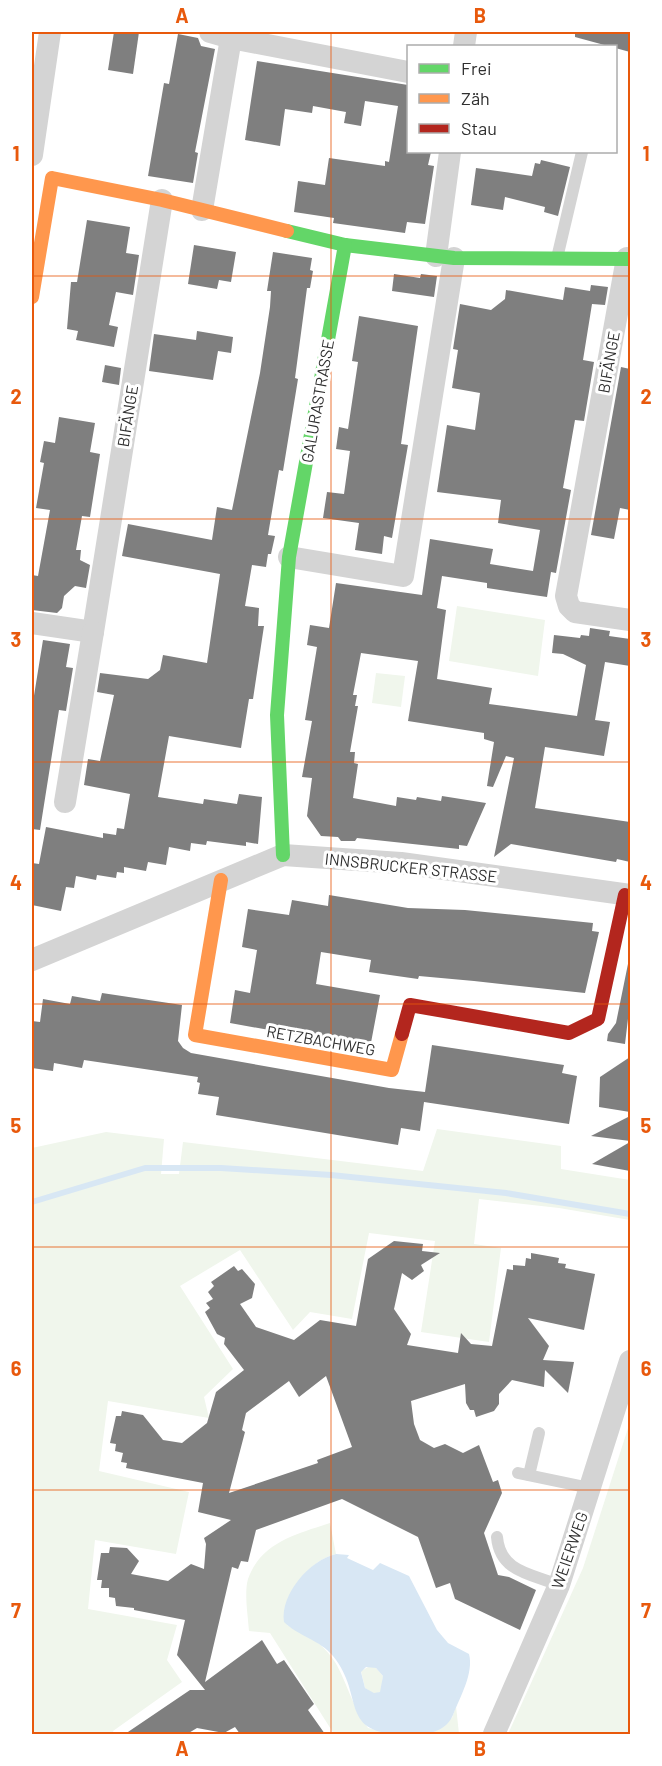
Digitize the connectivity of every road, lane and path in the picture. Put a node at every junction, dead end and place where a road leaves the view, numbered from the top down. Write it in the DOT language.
graph roads {
  1 [pos="50,32"];
  2 [pos="221,35"];
  3 [pos="407,72"];
  4 [pos="450,153"];
  5 [pos="582,153"];
  6 [pos="32,155"];
  7 [pos="52,178"];
  8 [pos="162,200"];
  9 [pos="202,210"];
  10 [pos="345,245"];
  11 [pos="445,257"];
  12 [pos="557,258"];
  13 [pos="629,259"];
  14 [pos="32,297"];
  15 [pos="289,557"];
  16 [pos="630,620"];
  17 [pos="32,622"];
  18 [pos="93,632"];
  19 [pos="65,802"];
  20 [pos="283,855"];
  21 [pos="220,880"];
  22 [pos="628,895"];
  23 [pos="32,960"];
  24 [pos="630,1361"];
  25 [pos="539,1433"];
  26 [pos="590,1488"];
  27 [pos="497,1537"];
  28 [pos="559,1585"];
  29 [pos="494,1734"];
  1 -- 6 [label="street"];
  2 -- 3 [label="street"];
  2 -- 9 [label="street"];
  4 -- 11 [label="street"];
  5 -- 12 [label="lane"];
  6 -- 7 [label="street"];
  7 -- 8 [label="street, BIFÄNGE"];
  7 -- 14 [label="street"];
  8 -- 9 [label="street, BIFÄNGE"];
  8 -- 18 [label="street, BIFÄNGE"];
  9 -- 10 [label="street, BIFÄNGE"];
  10 -- 11 [label="street, BIFÄNGE"];
  10 -- 15 [label="street, GALURASTRASSE"];
  11 -- 12 [label="street, BIFÄNGE"];
  11 -- 15 [label="street"];
  12 -- 13 [label="street, BIFÄNGE"];
  13 -- 16 [label="street, BIFÄNGE"];
  15 -- 20 [label="street, GALURASTRASSE"];
  17 -- 18 [label="street"];
  18 -- 19 [label="street, BIFÄNGE"];
  20 -- 21 [label="street, INNSBRUCKER STRASSE"];
  20 -- 22 [label="street, INNSBRUCKER STRASSE"];
  21 -- 22 [label="street, RETZBACHWEG"];
  21 -- 23 [label="street, INNSBRUCKER STRASSE"];
  24 -- 26 [label="street, WEIERWEG"];
  25 -- 26 [label="lane"];
  26 -- 28 [label="street, WEIERWEG"];
  27 -- 28 [label="lane"];
  28 -- 29 [label="street, WEIERWEG"];
}
